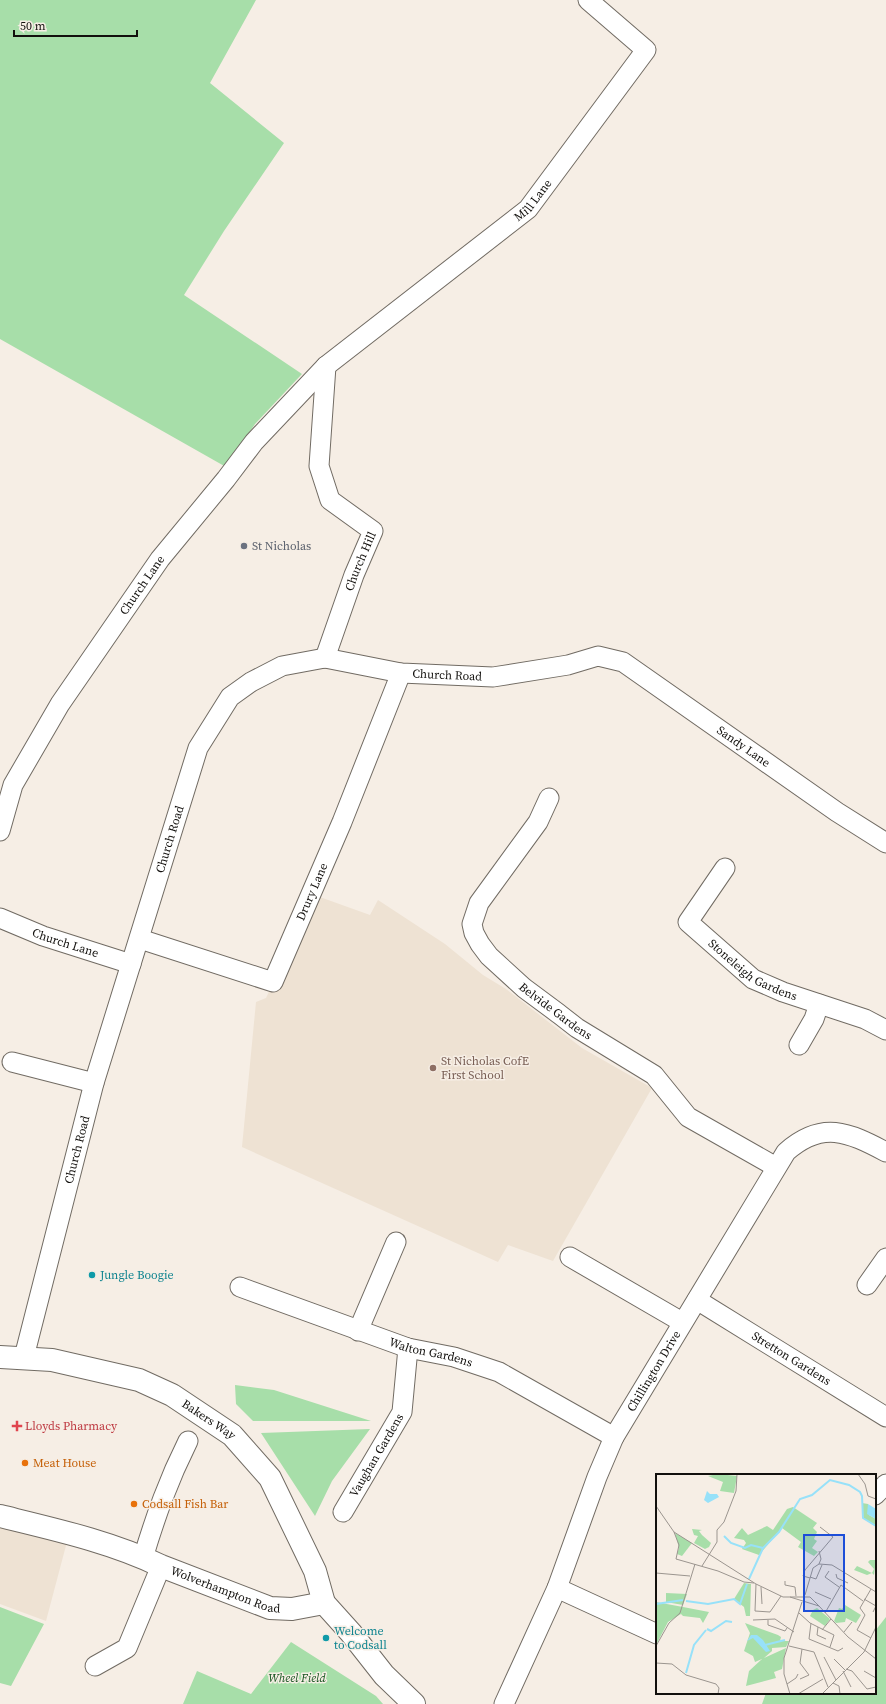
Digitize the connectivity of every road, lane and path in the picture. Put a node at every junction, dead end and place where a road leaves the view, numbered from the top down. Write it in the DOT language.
graph roads {
  1 [pos="588,0"];
  2 [pos="326,366"];
  3 [pos="598,656"];
  4 [pos="325,658"];
  5 [pos="401,672"];
  6 [pos="550,798"];
  7 [pos="0,831"];
  8 [pos="886,843"];
  9 [pos="725,868"];
  10 [pos="0,918"];
  11 [pos="140,939"];
  12 [pos="131,964"];
  13 [pos="819,1004"];
  14 [pos="886,1030"];
  15 [pos="799,1045"];
  16 [pos="12,1062"];
  17 [pos="94,1082"];
  18 [pos="886,1152"];
  19 [pos="776,1167"];
  20 [pos="396,1242"];
  21 [pos="570,1257"];
  22 [pos="886,1258"];
  23 [pos="867,1285"];
  24 [pos="240,1287"];
  25 [pos="697,1300"];
  26 [pos="682,1322"];
  27 [pos="358,1331"];
  28 [pos="408,1348"];
  29 [pos="0,1357"];
  30 [pos="24,1357"];
  31 [pos="886,1417"];
  32 [pos="614,1437"];
  33 [pos="188,1441"];
  34 [pos="886,1484"];
  35 [pos="876,1494"];
  36 [pos="343,1512"];
  37 [pos="0,1516"];
  38 [pos="152,1562"];
  39 [pos="558,1588"];
  40 [pos="324,1603"];
  41 [pos="656,1634"];
  42 [pos="95,1666"];
  43 [pos="414,1704"];
  44 [pos="504,1704"];
  1 -- 2 [label="street, Mill Lane"];
  2 -- 4 [label="street, Church Hill"];
  2 -- 7 [label="street, Church Lane"];
  3 -- 5 [label="street, Church Road"];
  3 -- 8 [label="street, Sandy Lane"];
  4 -- 5 [label="street, Church Road"];
  4 -- 11 [label="street, Church Road"];
  5 -- 11 [label="street, Drury Lane"];
  6 -- 19 [label="street, Belvide Gardens"];
  9 -- 13 [label="street, Stoneleigh Gardens"];
  10 -- 12 [label="street, Church Lane"];
  11 -- 12 [label="street, Church Road"];
  12 -- 17 [label="street, Church Road"];
  13 -- 14 [label="street, Stoneleigh Gardens"];
  13 -- 15 [label="street"];
  16 -- 17 [label="street"];
  17 -- 30 [label="street, Church Road"];
  18 -- 19 [label="street, Chillington Drive"];
  19 -- 25 [label="street, Chillington Drive"];
  20 -- 27 [label="street"];
  21 -- 26 [label="street"];
  22 -- 23 [label="street"];
  24 -- 27 [label="street, Walton Gardens"];
  25 -- 26 [label="street, Chillington Drive"];
  25 -- 31 [label="street, Stretton Gardens"];
  26 -- 32 [label="street, Chillington Drive"];
  27 -- 28 [label="street, Walton Gardens"];
  28 -- 32 [label="street, Walton Gardens"];
  28 -- 36 [label="street, Vaughan Gardens"];
  29 -- 30 [label="street, Bakers Way"];
  30 -- 40 [label="street, Bakers Way"];
  32 -- 39 [label="street, Chillington Drive"];
  33 -- 38 [label="street"];
  34 -- 35 [label="street"];
  37 -- 38 [label="street, Wolverhampton Road"];
  38 -- 40 [label="street, Wolverhampton Road"];
  38 -- 42 [label="street"];
  39 -- 41 [label="street"];
  39 -- 44 [label="street, Chillington Drive"];
  40 -- 43 [label="street"];
}
